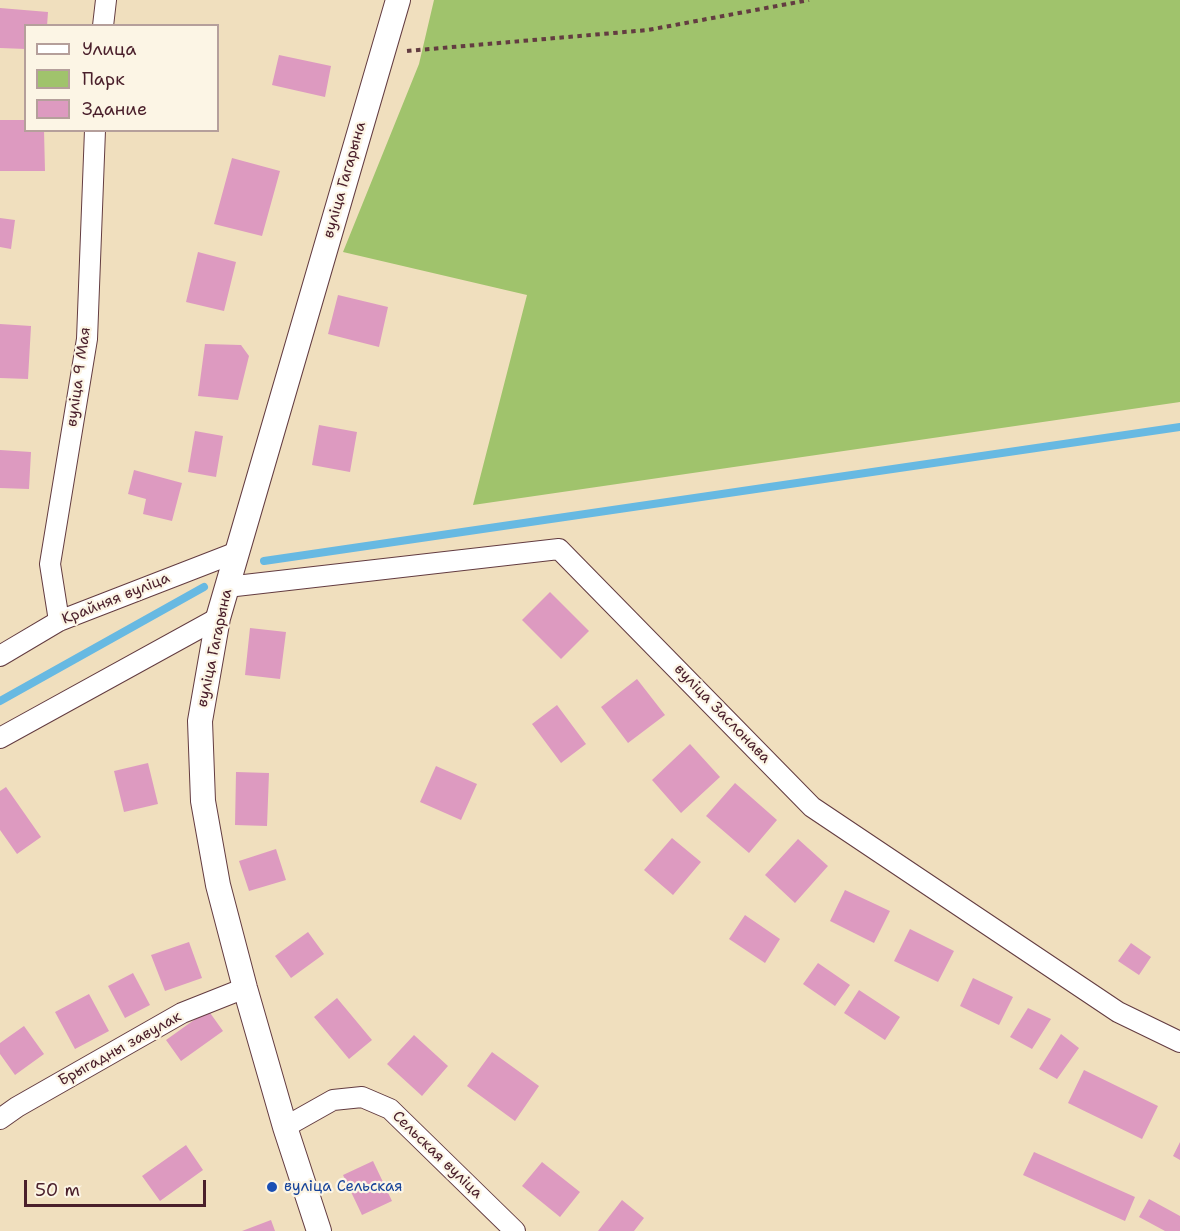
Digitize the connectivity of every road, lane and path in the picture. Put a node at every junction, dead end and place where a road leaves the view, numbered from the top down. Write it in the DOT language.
graph roads {
  1 [pos="106,0"];
  2 [pos="398,0"];
  3 [pos="809,0"];
  4 [pos="103,24"];
  5 [pos="382,53"];
  6 [pos="95,132"];
  7 [pos="237,552"];
  8 [pos="227,587"];
  9 [pos="218,618"];
  10 [pos="59,621"];
  11 [pos="0,656"];
  12 [pos="0,738"];
  13 [pos="245,988"];
  14 [pos="1180,1042"];
  15 [pos="0,1119"];
  16 [pos="285,1127"];
  17 [pos="320,1231"];
  18 [pos="515,1231"];
  1 -- 4 [label="street"];
  2 -- 5 [label="street, вуліца Гагарына"];
  3 -- 5 [label="path"];
  5 -- 7 [label="street, вуліца Гагарына"];
  6 -- 10 [label="street, вуліца 9 Мая"];
  7 -- 8 [label="street, вуліца Гагарына"];
  7 -- 10 [label="street, Крайняя вуліца"];
  8 -- 9 [label="street, вуліца Гагарына"];
  8 -- 14 [label="street, вуліца Заслонава"];
  9 -- 12 [label="street"];
  9 -- 13 [label="street, вуліца Гагарына"];
  10 -- 11 [label="street, Крайняя вуліца"];
  13 -- 15 [label="street, Брыгадны завулак"];
  13 -- 16 [label="street, вуліца Гагарына"];
  16 -- 17 [label="street, вуліца Гагарына"];
  16 -- 18 [label="street, Сельская вуліца"];
}
